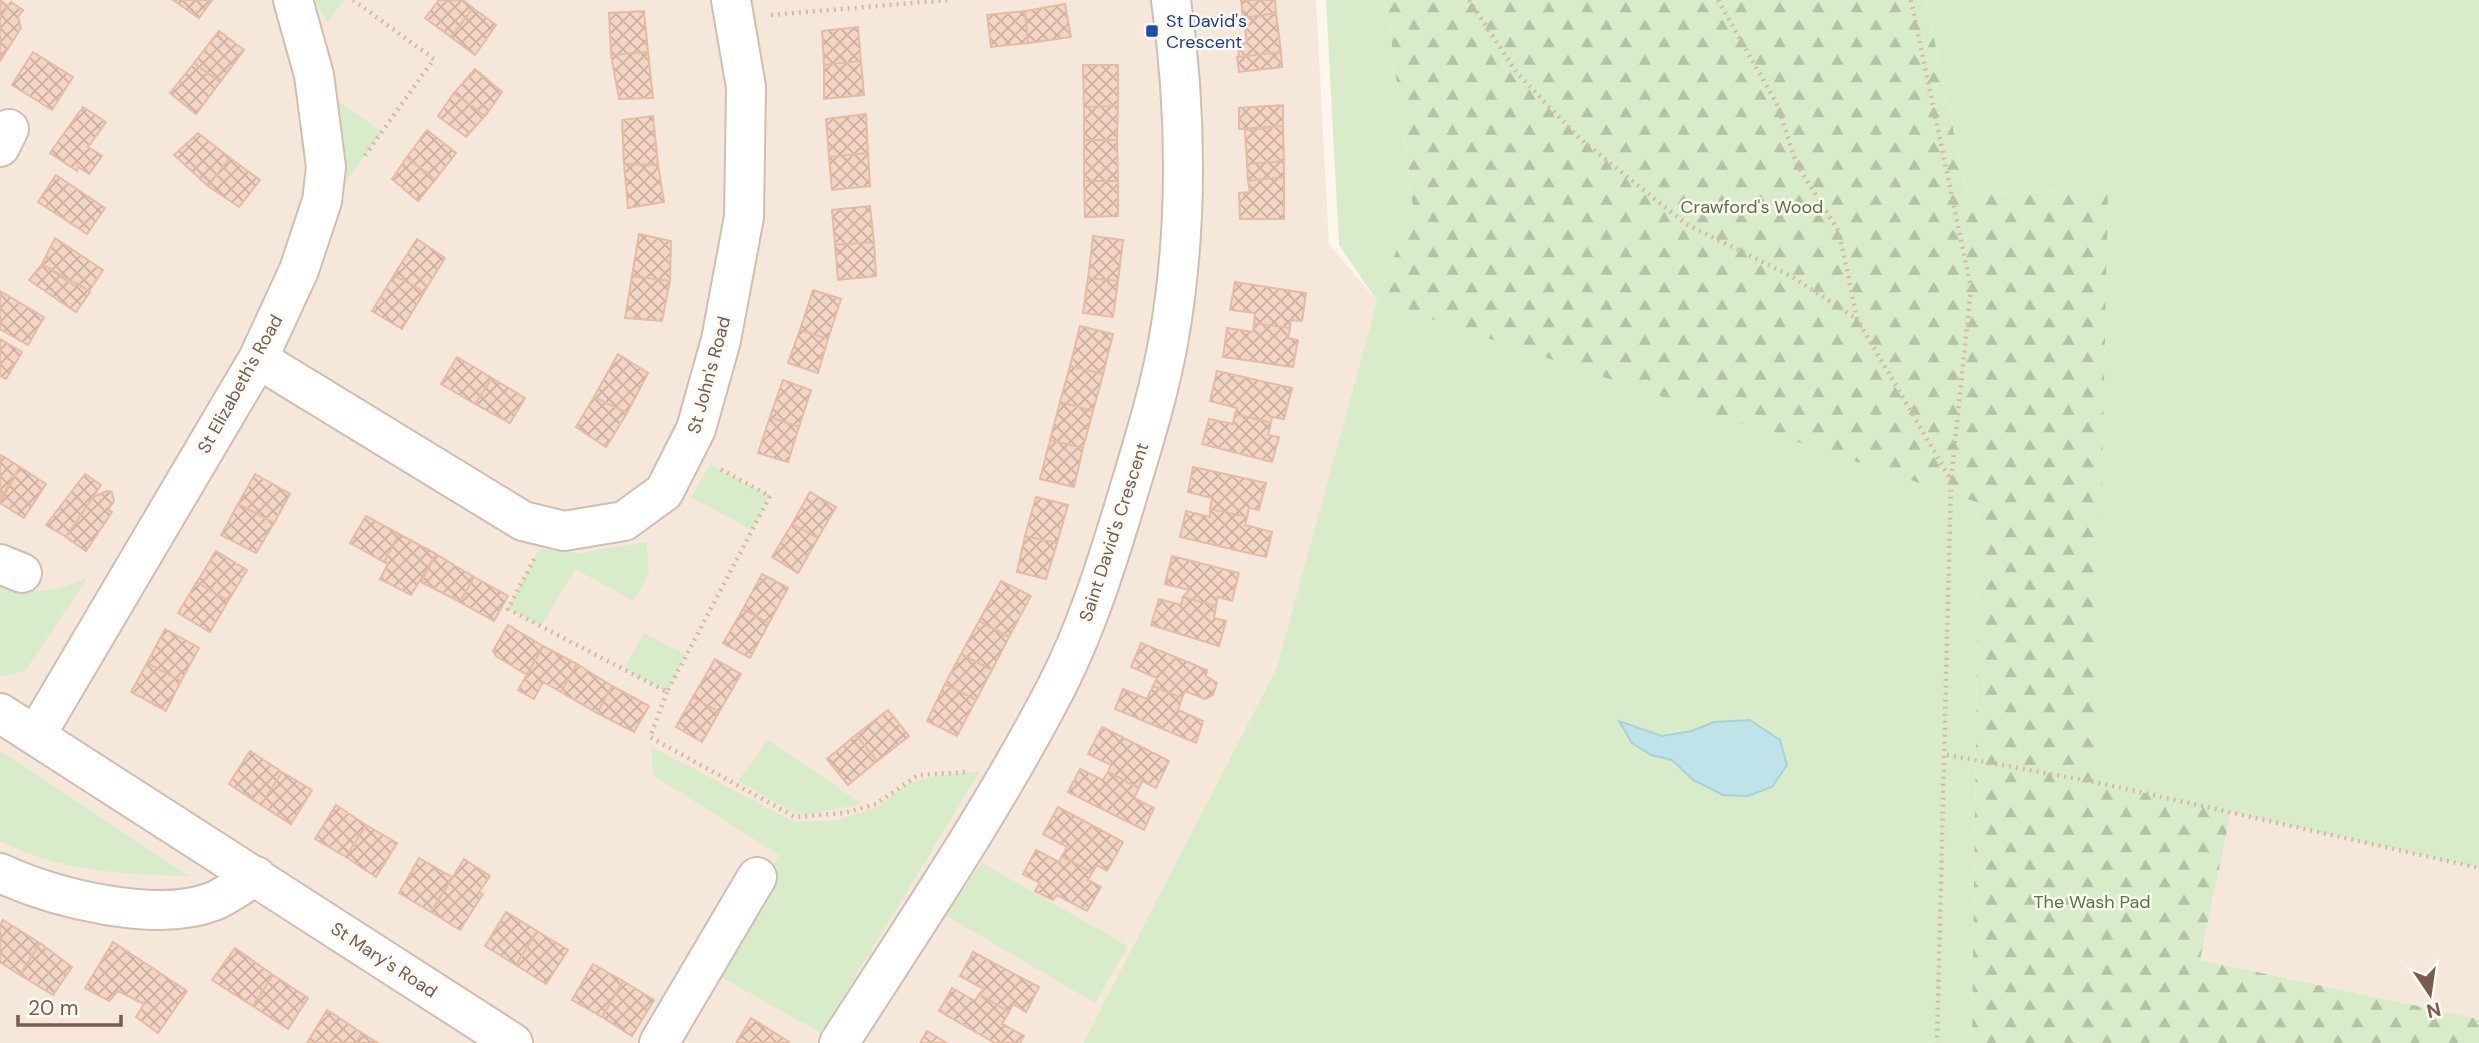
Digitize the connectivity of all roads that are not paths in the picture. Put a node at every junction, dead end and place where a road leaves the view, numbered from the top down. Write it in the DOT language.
graph roads {
  1 [pos="293,0"];
  2 [pos="1171,0"];
  3 [pos="733,9"];
  4 [pos="258,359"];
  5 [pos="0,713"];
  6 [pos="36,735"];
  7 [pos="0,873"];
  8 [pos="256,876"];
  9 [pos="757,877"];
  10 [pos="513,1043"];
  11 [pos="659,1043"];
  12 [pos="839,1043"];
  1 -- 4 [label="street, St Elizabeth's Road"];
  2 -- 12 [label="street, Saint David's Crescent"];
  3 -- 4 [label="street, St John's Road"];
  4 -- 6 [label="street, St Elizabeth's Road"];
  5 -- 6 [label="street, St Mary's Road"];
  6 -- 8 [label="street, St Mary's Road"];
  7 -- 8 [label="street"];
  8 -- 10 [label="street, St Mary's Road"];
  9 -- 11 [label="street"];
}
